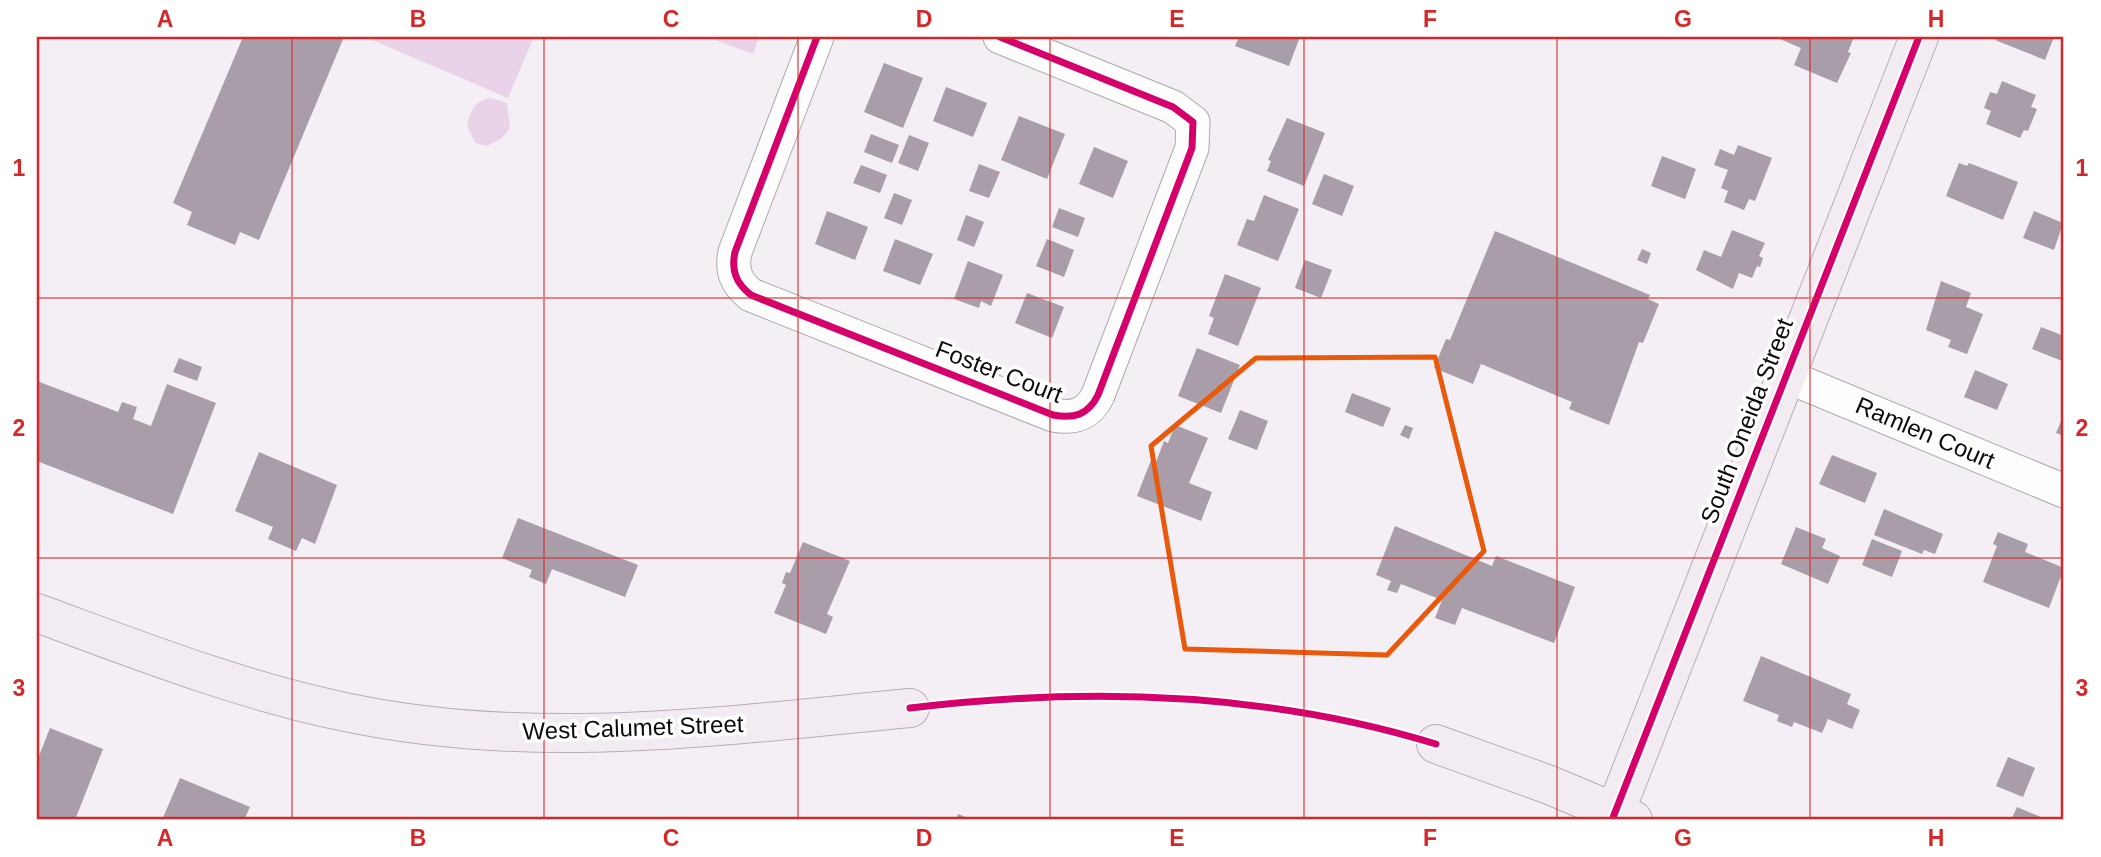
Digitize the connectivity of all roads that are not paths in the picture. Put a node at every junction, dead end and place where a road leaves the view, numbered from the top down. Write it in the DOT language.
graph roads {
  1 [pos="817,37"];
  2 [pos="1000,37"];
  3 [pos="1919,37"];
  4 [pos="1786,376"];
  5 [pos="2064,491"];
  6 [pos="37,613"];
  7 [pos="910,708"];
  8 [pos="1436,744"];
  9 [pos="1620,818"];
  1 -- 2 [label="street, Foster Court"];
  3 -- 4 [label="main road, South Oneida Street"];
  4 -- 5 [label="street, Ramlen Court"];
  4 -- 9 [label="main road, South Oneida Street"];
  6 -- 7 [label="main road, West Calumet Street"];
  8 -- 9 [label="main road"];
}
